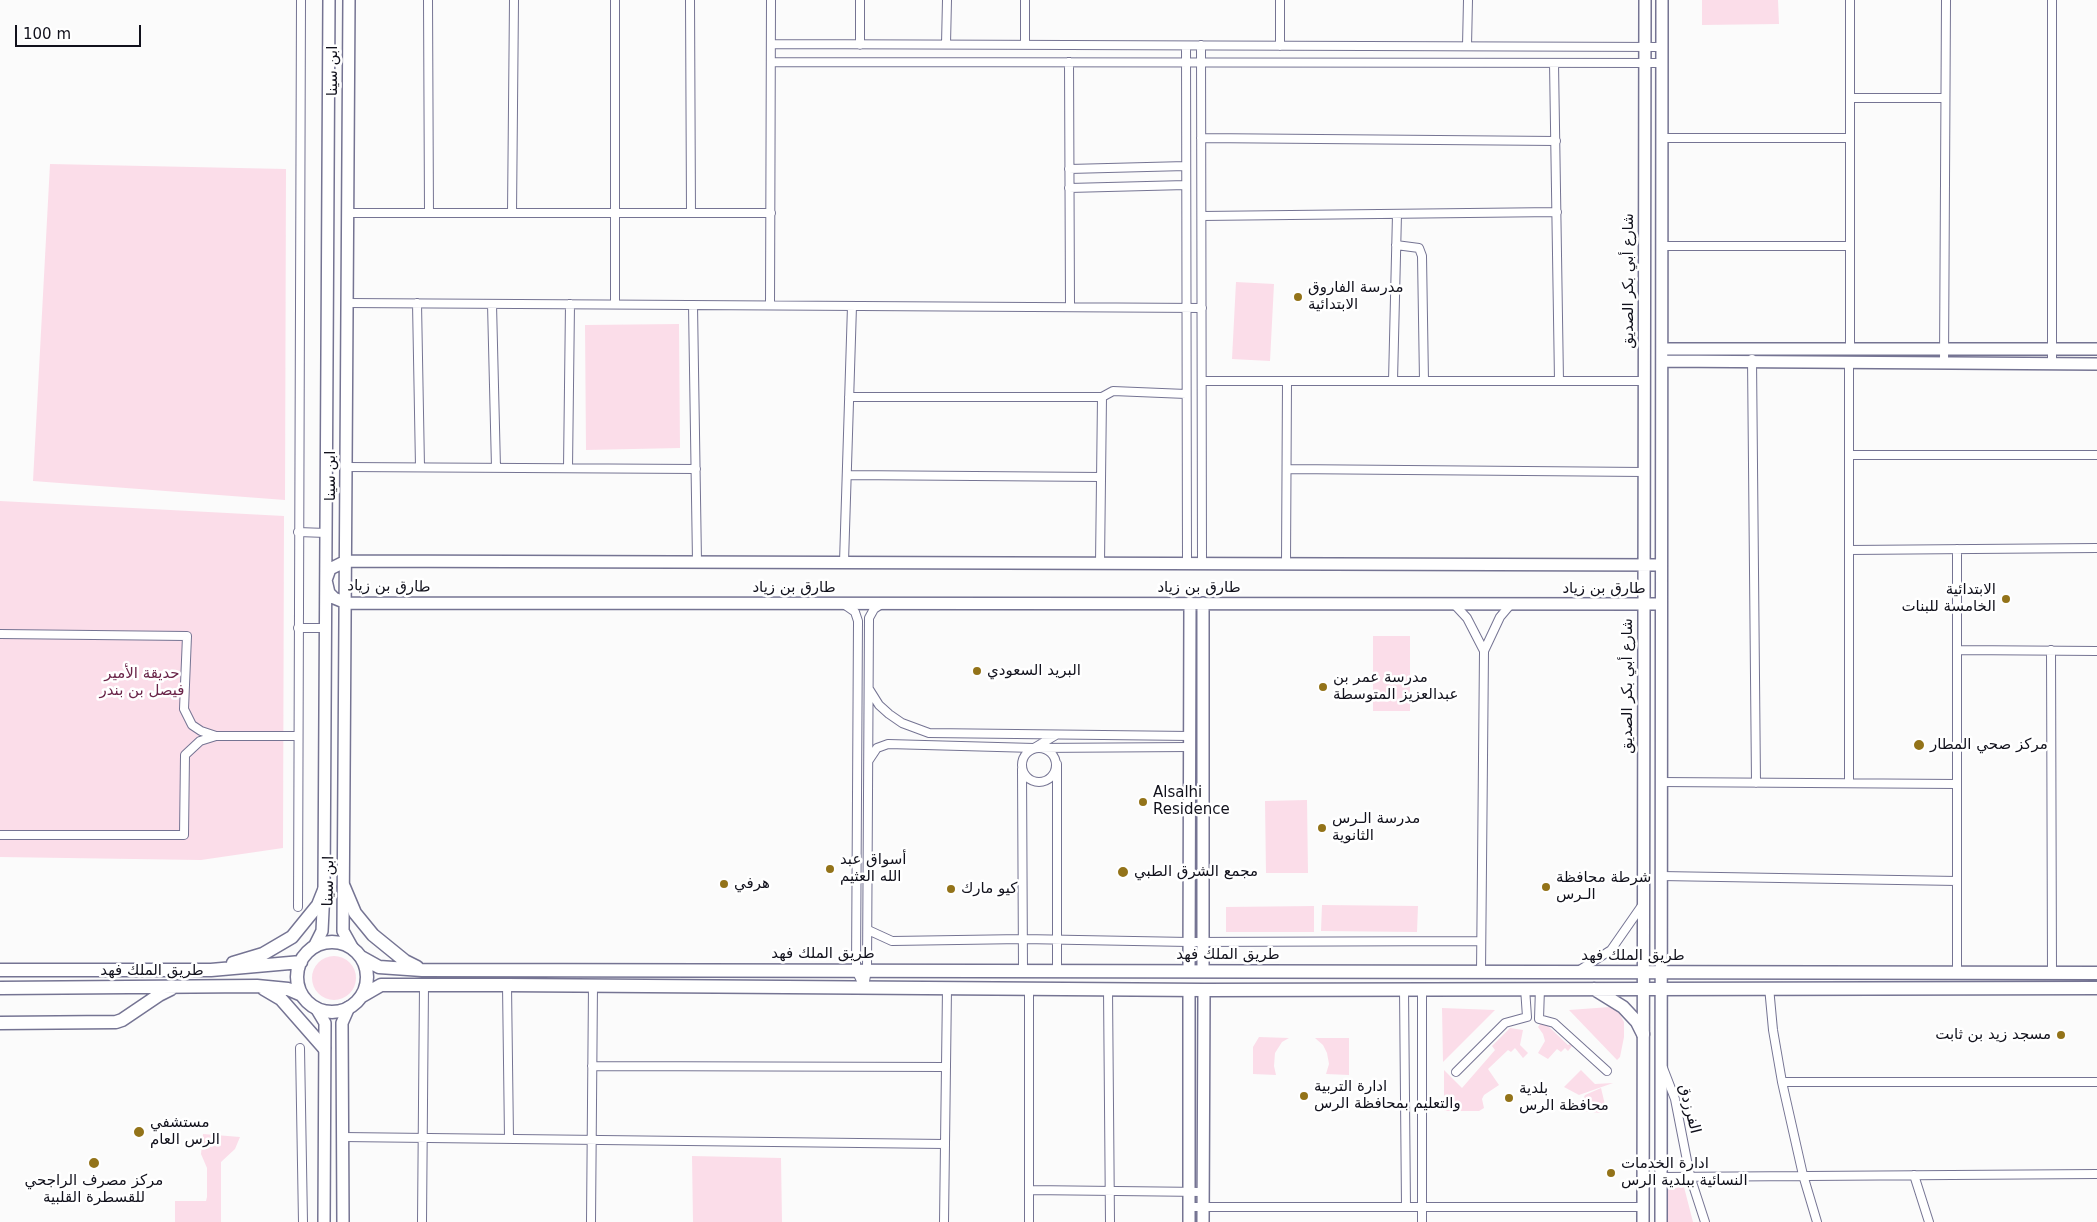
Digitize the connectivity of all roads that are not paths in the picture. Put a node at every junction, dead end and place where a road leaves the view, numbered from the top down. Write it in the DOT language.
graph roads {
  1 [pos="301,0"];
  2 [pos="329,0"];
  3 [pos="349,0"];
  4 [pos="428,0"];
  5 [pos="514,0"];
  6 [pos="615,0"];
  7 [pos="690,0"];
  8 [pos="771,0"];
  9 [pos="860,0"];
  10 [pos="947,0"];
  11 [pos="1025,0"];
  12 [pos="1280,0"];
  13 [pos="1468,0"];
  14 [pos="1645,0"];
  15 [pos="1662,0"];
  16 [pos="1850,0"];
  17 [pos="1946,0"];
  18 [pos="2052,0"];
  19 [pos="771,44"];
  20 [pos="946,44"];
  21 [pos="860,45"];
  22 [pos="1025,45"];
  23 [pos="1186,46"];
  24 [pos="1201,46"];
  25 [pos="1280,46"];
  26 [pos="1467,46"];
  27 [pos="1645,47"];
  28 [pos="1662,47"];
  29 [pos="771,62"];
  30 [pos="1069,62"];
  31 [pos="1186,62"];
  32 [pos="1201,62"];
  33 [pos="1554,63"];
  34 [pos="1644,63"];
  35 [pos="1662,63"];
  36 [pos="1850,98"];
  37 [pos="1945,98"];
  38 [pos="1202,138"];
  39 [pos="1662,138"];
  40 [pos="1850,138"];
  41 [pos="1556,141"];
  42 [pos="1186,166"];
  43 [pos="1069,169"];
  44 [pos="1186,185"];
  45 [pos="1069,188"];
  46 [pos="1557,212"];
  47 [pos="348,213"];
  48 [pos="429,213"];
  49 [pos="512,213"];
  50 [pos="615,213"];
  51 [pos="691,213"];
  52 [pos="771,213"];
  53 [pos="1397,214"];
  54 [pos="1202,216"];
  55 [pos="1396,245"];
  56 [pos="1662,246"];
  57 [pos="1850,246"];
  58 [pos="347,303"];
  59 [pos="417,303"];
  60 [pos="492,304"];
  61 [pos="570,304"];
  62 [pos="615,304"];
  63 [pos="693,305"];
  64 [pos="770,305"];
  65 [pos="852,306"];
  66 [pos="1070,307"];
  67 [pos="1186,308"];
  68 [pos="1202,308"];
  69 [pos="1752,349"];
  70 [pos="1850,349"];
  71 [pos="1944,349"];
  72 [pos="2052,349"];
  73 [pos="2097,349"];
  74 [pos="1662,355"];
  75 [pos="1752,361"];
  76 [pos="1849,362"];
  77 [pos="1944,363"];
  78 [pos="2052,364"];
  79 [pos="2097,364"];
  80 [pos="1202,381"];
  81 [pos="1287,381"];
  82 [pos="1393,381"];
  83 [pos="1424,381"];
  84 [pos="1559,381"];
  85 [pos="1644,381"];
  86 [pos="1186,394"];
  87 [pos="849,397"];
  88 [pos="1102,397"];
  89 [pos="1849,455"];
  90 [pos="2097,455"];
  91 [pos="346,467"];
  92 [pos="420,467"];
  93 [pos="496,468"];
  94 [pos="568,468"];
  95 [pos="696,469"];
  96 [pos="1287,469"];
  97 [pos="1644,472"];
  98 [pos="847,475"];
  99 [pos="1101,477"];
  100 [pos="298,532"];
  101 [pos="326,533"];
  102 [pos="2097,548"];
  103 [pos="1957,549"];
  104 [pos="1849,550"];
  105 [pos="346,561"];
  106 [pos="697,562"];
  107 [pos="844,562"];
  108 [pos="1100,563"];
  109 [pos="1187,563"];
  110 [pos="1202,563"];
  111 [pos="1286,563"];
  112 [pos="1644,564"];
  113 [pos="1662,565"];
  114 [pos="326,580"];
  115 [pos="346,603"];
  116 [pos="840,603"];
  117 [pos="884,603"];
  118 [pos="1190,603"];
  119 [pos="1203,603"];
  120 [pos="1454,604"];
  121 [pos="1511,604"];
  122 [pos="1644,604"];
  123 [pos="1662,604"];
  124 [pos="298,628"];
  125 [pos="326,628"];
  126 [pos="0,634"];
  127 [pos="1957,650"];
  128 [pos="2051,650"];
  129 [pos="1484,651"];
  130 [pos="2097,651"];
  131 [pos="868,687"];
  132 [pos="1025,734"];
  133 [pos="1056,735"];
  134 [pos="216,736"];
  135 [pos="297,736"];
  136 [pos="1190,742"];
  137 [pos="1039,748"];
  138 [pos="868,762"];
  139 [pos="1057,764"];
  140 [pos="1022,769"];
  141 [pos="1661,782"];
  142 [pos="1756,783"];
  143 [pos="1848,783"];
  144 [pos="1957,784"];
  145 [pos="0,835"];
  146 [pos="1661,876"];
  147 [pos="1957,881"];
  148 [pos="344,887"];
  149 [pos="324,890"];
  150 [pos="1643,904"];
  151 [pos="298,907"];
  152 [pos="868,930"];
  153 [pos="1023,939"];
  154 [pos="1057,940"];
  155 [pos="1203,940"];
  156 [pos="1481,941"];
  157 [pos="1189,942"];
  158 [pos="314,947"];
  159 [pos="357,953"];
  160 [pos="301,962"];
  161 [pos="0,970"];
  162 [pos="211,970"];
  163 [pos="422,970"];
  164 [pos="862,970"];
  165 [pos="1023,971"];
  166 [pos="1057,971"];
  167 [pos="1189,971"];
  168 [pos="1203,971"];
  169 [pos="1481,972"];
  170 [pos="1575,972"];
  171 [pos="1643,972"];
  172 [pos="1661,972"];
  173 [pos="1957,973"];
  174 [pos="2052,973"];
  175 [pos="2097,973"];
  176 [pos="424,985"];
  177 [pos="507,985"];
  178 [pos="593,985"];
  179 [pos="257,986"];
  180 [pos="183,987"];
  181 [pos="864,987"];
  182 [pos="1768,987"];
  183 [pos="0,988"];
  184 [pos="947,988"];
  185 [pos="1029,988"];
  186 [pos="1525,988"];
  187 [pos="1540,988"];
  188 [pos="1592,988"];
  189 [pos="1643,988"];
  190 [pos="1661,988"];
  191 [pos="2097,988"];
  192 [pos="1108,989"];
  193 [pos="1404,989"];
  194 [pos="1422,989"];
  195 [pos="1189,990"];
  196 [pos="1204,990"];
  197 [pos="302,995"];
  198 [pos="362,996"];
  199 [pos="316,1008"];
  200 [pos="349,1008"];
  201 [pos="1527,1017"];
  202 [pos="1538,1020"];
  203 [pos="0,1023"];
  204 [pos="1643,1034"];
  205 [pos="300,1048"];
  206 [pos="324,1048"];
  207 [pos="1661,1060"];
  208 [pos="592,1066"];
  209 [pos="946,1067"];
  210 [pos="1607,1071"];
  211 [pos="1456,1072"];
  212 [pos="1782,1082"];
  213 [pos="2097,1082"];
  214 [pos="343,1137"];
  215 [pos="424,1138"];
  216 [pos="509,1139"];
  217 [pos="592,1140"];
  218 [pos="945,1144"];
  219 [pos="2097,1174"];
  220 [pos="1914,1175"];
  221 [pos="1690,1176"];
  222 [pos="1803,1176"];
  223 [pos="1661,1177"];
  224 [pos="1029,1190"];
  225 [pos="1110,1191"];
  226 [pos="1189,1192"];
  227 [pos="1203,1192"];
  228 [pos="1189,1207"];
  229 [pos="1203,1207"];
  230 [pos="1406,1207"];
  231 [pos="1422,1207"];
  232 [pos="1643,1207"];
  233 [pos="303,1222"];
  234 [pos="324,1222"];
  235 [pos="343,1222"];
  236 [pos="422,1222"];
  237 [pos="591,1222"];
  238 [pos="944,1222"];
  239 [pos="1029,1222"];
  240 [pos="1110,1222"];
  241 [pos="1189,1222"];
  242 [pos="1203,1222"];
  243 [pos="1422,1222"];
  244 [pos="1643,1222"];
  245 [pos="1661,1222"];
  246 [pos="1705,1222"];
  247 [pos="1817,1222"];
  248 [pos="1929,1222"];
  1 -- 100 [label="street"];
  2 -- 101 [label="street, ابن سينا"];
  3 -- 47 [label="street, ابن سينا"];
  4 -- 48 [label="street"];
  5 -- 49 [label="street"];
  6 -- 50 [label="street"];
  7 -- 51 [label="street"];
  8 -- 19 [label="street"];
  9 -- 21 [label="street"];
  10 -- 20 [label="street"];
  11 -- 22 [label="street"];
  12 -- 25 [label="street"];
  13 -- 26 [label="street"];
  14 -- 27 [label="street, شارع أبي بكر الصديق"];
  15 -- 28 [label="street"];
  16 -- 36 [label="street"];
  17 -- 37 [label="street"];
  18 -- 72 [label="street"];
  19 -- 21 [label="street"];
  19 -- 29 [label="street"];
  20 -- 21 [label="street"];
  20 -- 22 [label="street"];
  22 -- 23 [label="street"];
  23 -- 24 [label="street"];
  23 -- 31 [label="street"];
  24 -- 25 [label="street"];
  24 -- 32 [label="street"];
  25 -- 26 [label="street"];
  26 -- 27 [label="street"];
  27 -- 28 [label="street"];
  27 -- 34 [label="street, شارع أبي بكر الصديق"];
  28 -- 35 [label="street"];
  29 -- 30 [label="street"];
  29 -- 52 [label="street"];
  30 -- 31 [label="street"];
  30 -- 43 [label="street"];
  31 -- 32 [label="street"];
  31 -- 42 [label="street"];
  32 -- 33 [label="street"];
  32 -- 38 [label="street"];
  33 -- 34 [label="street"];
  33 -- 41 [label="street"];
  34 -- 35 [label="street"];
  34 -- 85 [label="street, شارع أبي بكر الصديق"];
  35 -- 39 [label="street"];
  36 -- 37 [label="street"];
  36 -- 40 [label="street"];
  37 -- 71 [label="street"];
  38 -- 41 [label="street"];
  38 -- 54 [label="street"];
  39 -- 40 [label="street"];
  39 -- 56 [label="street"];
  40 -- 57 [label="street"];
  41 -- 46 [label="street"];
  42 -- 43 [label="street"];
  42 -- 44 [label="street"];
  43 -- 45 [label="street"];
  44 -- 45 [label="street"];
  44 -- 67 [label="street"];
  45 -- 66 [label="street"];
  46 -- 53 [label="street"];
  46 -- 84 [label="street"];
  47 -- 48 [label="street"];
  47 -- 58 [label="street, ابن سينا"];
  48 -- 49 [label="street"];
  49 -- 50 [label="street"];
  50 -- 51 [label="street"];
  50 -- 62 [label="street"];
  51 -- 52 [label="street"];
  52 -- 64 [label="street"];
  53 -- 54 [label="street"];
  53 -- 55 [label="street"];
  54 -- 68 [label="street"];
  55 -- 82 [label="street"];
  55 -- 83 [label="street"];
  56 -- 57 [label="street"];
  56 -- 74 [label="street"];
  57 -- 70 [label="street"];
  58 -- 59 [label="street"];
  58 -- 91 [label="street, ابن سينا"];
  59 -- 60 [label="street"];
  59 -- 92 [label="street"];
  60 -- 61 [label="street"];
  60 -- 93 [label="street"];
  61 -- 62 [label="street"];
  61 -- 94 [label="street"];
  62 -- 63 [label="street"];
  63 -- 64 [label="street"];
  63 -- 95 [label="street"];
  64 -- 65 [label="street"];
  65 -- 66 [label="street"];
  65 -- 87 [label="street"];
  66 -- 67 [label="street"];
  67 -- 68 [label="street"];
  67 -- 86 [label="street"];
  68 -- 80 [label="street"];
  69 -- 70 [label="street"];
  69 -- 74 [label="street"];
  69 -- 75 [label="street"];
  70 -- 71 [label="street"];
  71 -- 72 [label="street"];
  71 -- 77 [label="street"];
  72 -- 73 [label="street"];
  72 -- 78 [label="street"];
  74 -- 75 [label="street"];
  74 -- 113 [label="street"];
  75 -- 76 [label="street"];
  75 -- 142 [label="street"];
  76 -- 77 [label="street"];
  76 -- 89 [label="street"];
  77 -- 78 [label="street"];
  78 -- 79 [label="street"];
  80 -- 81 [label="street"];
  80 -- 110 [label="street"];
  81 -- 82 [label="street"];
  81 -- 96 [label="street"];
  82 -- 83 [label="street"];
  83 -- 84 [label="street"];
  84 -- 85 [label="street"];
  85 -- 97 [label="street, شارع أبي بكر الصديق"];
  86 -- 88 [label="street"];
  86 -- 109 [label="street"];
  87 -- 88 [label="street"];
  87 -- 98 [label="street"];
  88 -- 99 [label="street"];
  89 -- 90 [label="street"];
  89 -- 104 [label="street"];
  91 -- 92 [label="street"];
  91 -- 105 [label="street, ابن سينا"];
  92 -- 93 [label="street"];
  93 -- 94 [label="street"];
  94 -- 95 [label="street"];
  95 -- 106 [label="street"];
  96 -- 97 [label="street"];
  96 -- 111 [label="street"];
  97 -- 112 [label="street, شارع أبي بكر الصديق"];
  98 -- 99 [label="street"];
  98 -- 107 [label="street"];
  99 -- 108 [label="street"];
  100 -- 101 [label="street"];
  100 -- 124 [label="street"];
  101 -- 114 [label="street, ابن سينا"];
  102 -- 103 [label="street"];
  103 -- 104 [label="street"];
  103 -- 127 [label="street"];
  104 -- 143 [label="street"];
  105 -- 106 [label="street, طارق بن زياد"];
  105 -- 114 [label="street, طارق بن زياد"];
  105 -- 115 [label="street, ابن سينا"];
  106 -- 107 [label="street, طارق بن زياد"];
  107 -- 108 [label="street, طارق بن زياد"];
  108 -- 109 [label="street, طارق بن زياد"];
  109 -- 110 [label="street, طارق بن زياد"];
  110 -- 111 [label="street, طارق بن زياد"];
  111 -- 112 [label="street, طارق بن زياد"];
  112 -- 113 [label="street, طارق بن زياد"];
  112 -- 122 [label="street, شارع أبي بكر الصديق"];
  113 -- 123 [label="street"];
  114 -- 115 [label="street, طارق بن زياد"];
  114 -- 125 [label="street, ابن سينا"];
  115 -- 116 [label="street, طارق بن زياد"];
  115 -- 148 [label="street, ابن سينا"];
  116 -- 117 [label="street, طارق بن زياد"];
  116 -- 164 [label="street"];
  117 -- 118 [label="street, طارق بن زياد"];
  117 -- 131 [label="street"];
  118 -- 119 [label="street, طارق بن زياد"];
  118 -- 136 [label="street"];
  119 -- 120 [label="street, طارق بن زياد"];
  119 -- 155 [label="street"];
  120 -- 121 [label="street, طارق بن زياد"];
  120 -- 129 [label="street"];
  121 -- 122 [label="street, طارق بن زياد"];
  121 -- 129 [label="street"];
  122 -- 123 [label="street, طارق بن زياد"];
  122 -- 150 [label="street, شارع أبي بكر الصديق"];
  123 -- 141 [label="street"];
  124 -- 125 [label="street"];
  124 -- 135 [label="street"];
  125 -- 149 [label="street, ابن سينا"];
  126 -- 134 [label="street"];
  127 -- 128 [label="street"];
  127 -- 144 [label="street"];
  128 -- 130 [label="street"];
  128 -- 174 [label="street"];
  129 -- 156 [label="street"];
  131 -- 132 [label="street"];
  131 -- 138 [label="street"];
  132 -- 133 [label="street"];
  132 -- 137 [label="street"];
  133 -- 136 [label="street"];
  133 -- 137 [label="street"];
  134 -- 135 [label="street"];
  134 -- 145 [label="street"];
  135 -- 151 [label="street"];
  136 -- 137 [label="street"];
  136 -- 157 [label="street"];
  137 -- 138 [label="street"];
  137 -- 139 [label="street"];
  137 -- 140 [label="street"];
  138 -- 152 [label="street"];
  139 -- 140 [label="street"];
  139 -- 154 [label="street"];
  140 -- 153 [label="street"];
  141 -- 142 [label="street"];
  141 -- 146 [label="street"];
  142 -- 143 [label="street"];
  143 -- 144 [label="street"];
  144 -- 147 [label="street"];
  146 -- 147 [label="street"];
  146 -- 172 [label="street"];
  147 -- 173 [label="street"];
  148 -- 159 [label="street, ابن سينا"];
  148 -- 163 [label="main road"];
  149 -- 158 [label="street, ابن سينا"];
  149 -- 162 [label="main road"];
  150 -- 170 [label="street"];
  150 -- 171 [label="street, شارع أبي بكر الصديق"];
  152 -- 153 [label="street"];
  152 -- 164 [label="street"];
  153 -- 154 [label="street"];
  153 -- 165 [label="street"];
  154 -- 157 [label="street"];
  154 -- 166 [label="street"];
  155 -- 156 [label="street"];
  155 -- 157 [label="street"];
  155 -- 168 [label="street"];
  156 -- 169 [label="street"];
  157 -- 167 [label="street"];
  158 -- 159 [label="main road"];
  158 -- 160 [label="main road"];
  159 -- 163 [label="main road, طريق الملك فهد"];
  159 -- 198 [label="main road"];
  160 -- 162 [label="main road, طريق الملك فهد"];
  160 -- 197 [label="main road"];
  161 -- 162 [label="main road, طريق الملك فهد"];
  163 -- 164 [label="main road, طريق الملك فهد"];
  164 -- 165 [label="main road, طريق الملك فهد"];
  164 -- 181 [label="street"];
  165 -- 166 [label="main road, طريق الملك فهد"];
  166 -- 167 [label="main road, طريق الملك فهد"];
  167 -- 168 [label="main road, طريق الملك فهد"];
  168 -- 169 [label="main road, طريق الملك فهد"];
  169 -- 170 [label="main road, طريق الملك فهد"];
  170 -- 171 [label="main road, طريق الملك فهد"];
  171 -- 172 [label="main road, طريق الملك فهد"];
  171 -- 189 [label="street, شارع أبي بكر الصديق"];
  172 -- 173 [label="main road, طريق الملك فهد"];
  172 -- 190 [label="street"];
  173 -- 174 [label="main road, طريق الملك فهد"];
  174 -- 175 [label="main road, طريق الملك فهد"];
  176 -- 177 [label="main road, طريق الملك فهد"];
  176 -- 198 [label="main road, طريق الملك فهد"];
  176 -- 215 [label="street"];
  177 -- 178 [label="main road, طريق الملك فهد"];
  177 -- 216 [label="street"];
  178 -- 181 [label="main road, طريق الملك فهد"];
  178 -- 208 [label="street"];
  179 -- 180 [label="main road, طريق الملك فهد"];
  179 -- 197 [label="main road, طريق الملك فهد"];
  179 -- 206 [label="main road"];
  180 -- 183 [label="main road, طريق الملك فهد"];
  180 -- 203 [label="main road"];
  181 -- 184 [label="main road, طريق الملك فهد"];
  182 -- 190 [label="main road, طريق الملك فهد"];
  182 -- 191 [label="main road, طريق الملك فهد"];
  182 -- 212 [label="street"];
  184 -- 185 [label="main road, طريق الملك فهد"];
  184 -- 209 [label="street"];
  185 -- 192 [label="main road, طريق الملك فهد"];
  185 -- 224 [label="street"];
  186 -- 187 [label="main road, طريق الملك فهد"];
  186 -- 194 [label="main road, طريق الملك فهد"];
  186 -- 201 [label="street"];
  187 -- 188 [label="main road, طريق الملك فهد"];
  187 -- 202 [label="street"];
  188 -- 189 [label="main road, طريق الملك فهد"];
  188 -- 204 [label="main road"];
  189 -- 190 [label="main road, طريق الملك فهد"];
  189 -- 204 [label="street, شارع أبي بكر الصديق"];
  190 -- 207 [label="street"];
  192 -- 195 [label="main road, طريق الملك فهد"];
  192 -- 225 [label="street"];
  193 -- 194 [label="main road, طريق الملك فهد"];
  193 -- 196 [label="main road, طريق الملك فهد"];
  193 -- 230 [label="street"];
  194 -- 231 [label="street"];
  195 -- 196 [label="main road, طريق الملك فهد"];
  195 -- 226 [label="street"];
  196 -- 227 [label="street"];
  197 -- 199 [label="main road"];
  198 -- 200 [label="main road"];
  199 -- 200 [label="main road"];
  199 -- 206 [label="street"];
  200 -- 214 [label="street"];
  201 -- 202 [label="street"];
  201 -- 211 [label="street"];
  202 -- 210 [label="street"];
  204 -- 232 [label="street, شارع أبي بكر الصديق"];
  205 -- 233 [label="street"];
  206 -- 234 [label="street"];
  207 -- 221 [label="street, الفرزدق"];
  207 -- 223 [label="street"];
  208 -- 209 [label="street"];
  208 -- 217 [label="street"];
  209 -- 218 [label="street"];
  212 -- 213 [label="street"];
  212 -- 222 [label="street"];
  214 -- 215 [label="street"];
  214 -- 235 [label="street"];
  215 -- 216 [label="street"];
  215 -- 236 [label="street"];
  216 -- 217 [label="street"];
  217 -- 218 [label="street"];
  217 -- 237 [label="street"];
  218 -- 238 [label="street"];
  219 -- 220 [label="street"];
  220 -- 222 [label="street"];
  220 -- 248 [label="street"];
  221 -- 222 [label="street"];
  221 -- 223 [label="street"];
  221 -- 246 [label="street, الفرزدق"];
  222 -- 247 [label="street"];
  223 -- 245 [label="street"];
  224 -- 225 [label="street"];
  224 -- 239 [label="street"];
  225 -- 226 [label="street"];
  225 -- 240 [label="street"];
  226 -- 227 [label="street"];
  226 -- 228 [label="street"];
  227 -- 229 [label="street"];
  228 -- 229 [label="street"];
  228 -- 241 [label="street"];
  229 -- 230 [label="street"];
  229 -- 242 [label="street"];
  230 -- 231 [label="street"];
  231 -- 232 [label="street"];
  231 -- 243 [label="street"];
  232 -- 244 [label="street, شارع أبي بكر الصديق"];
}
